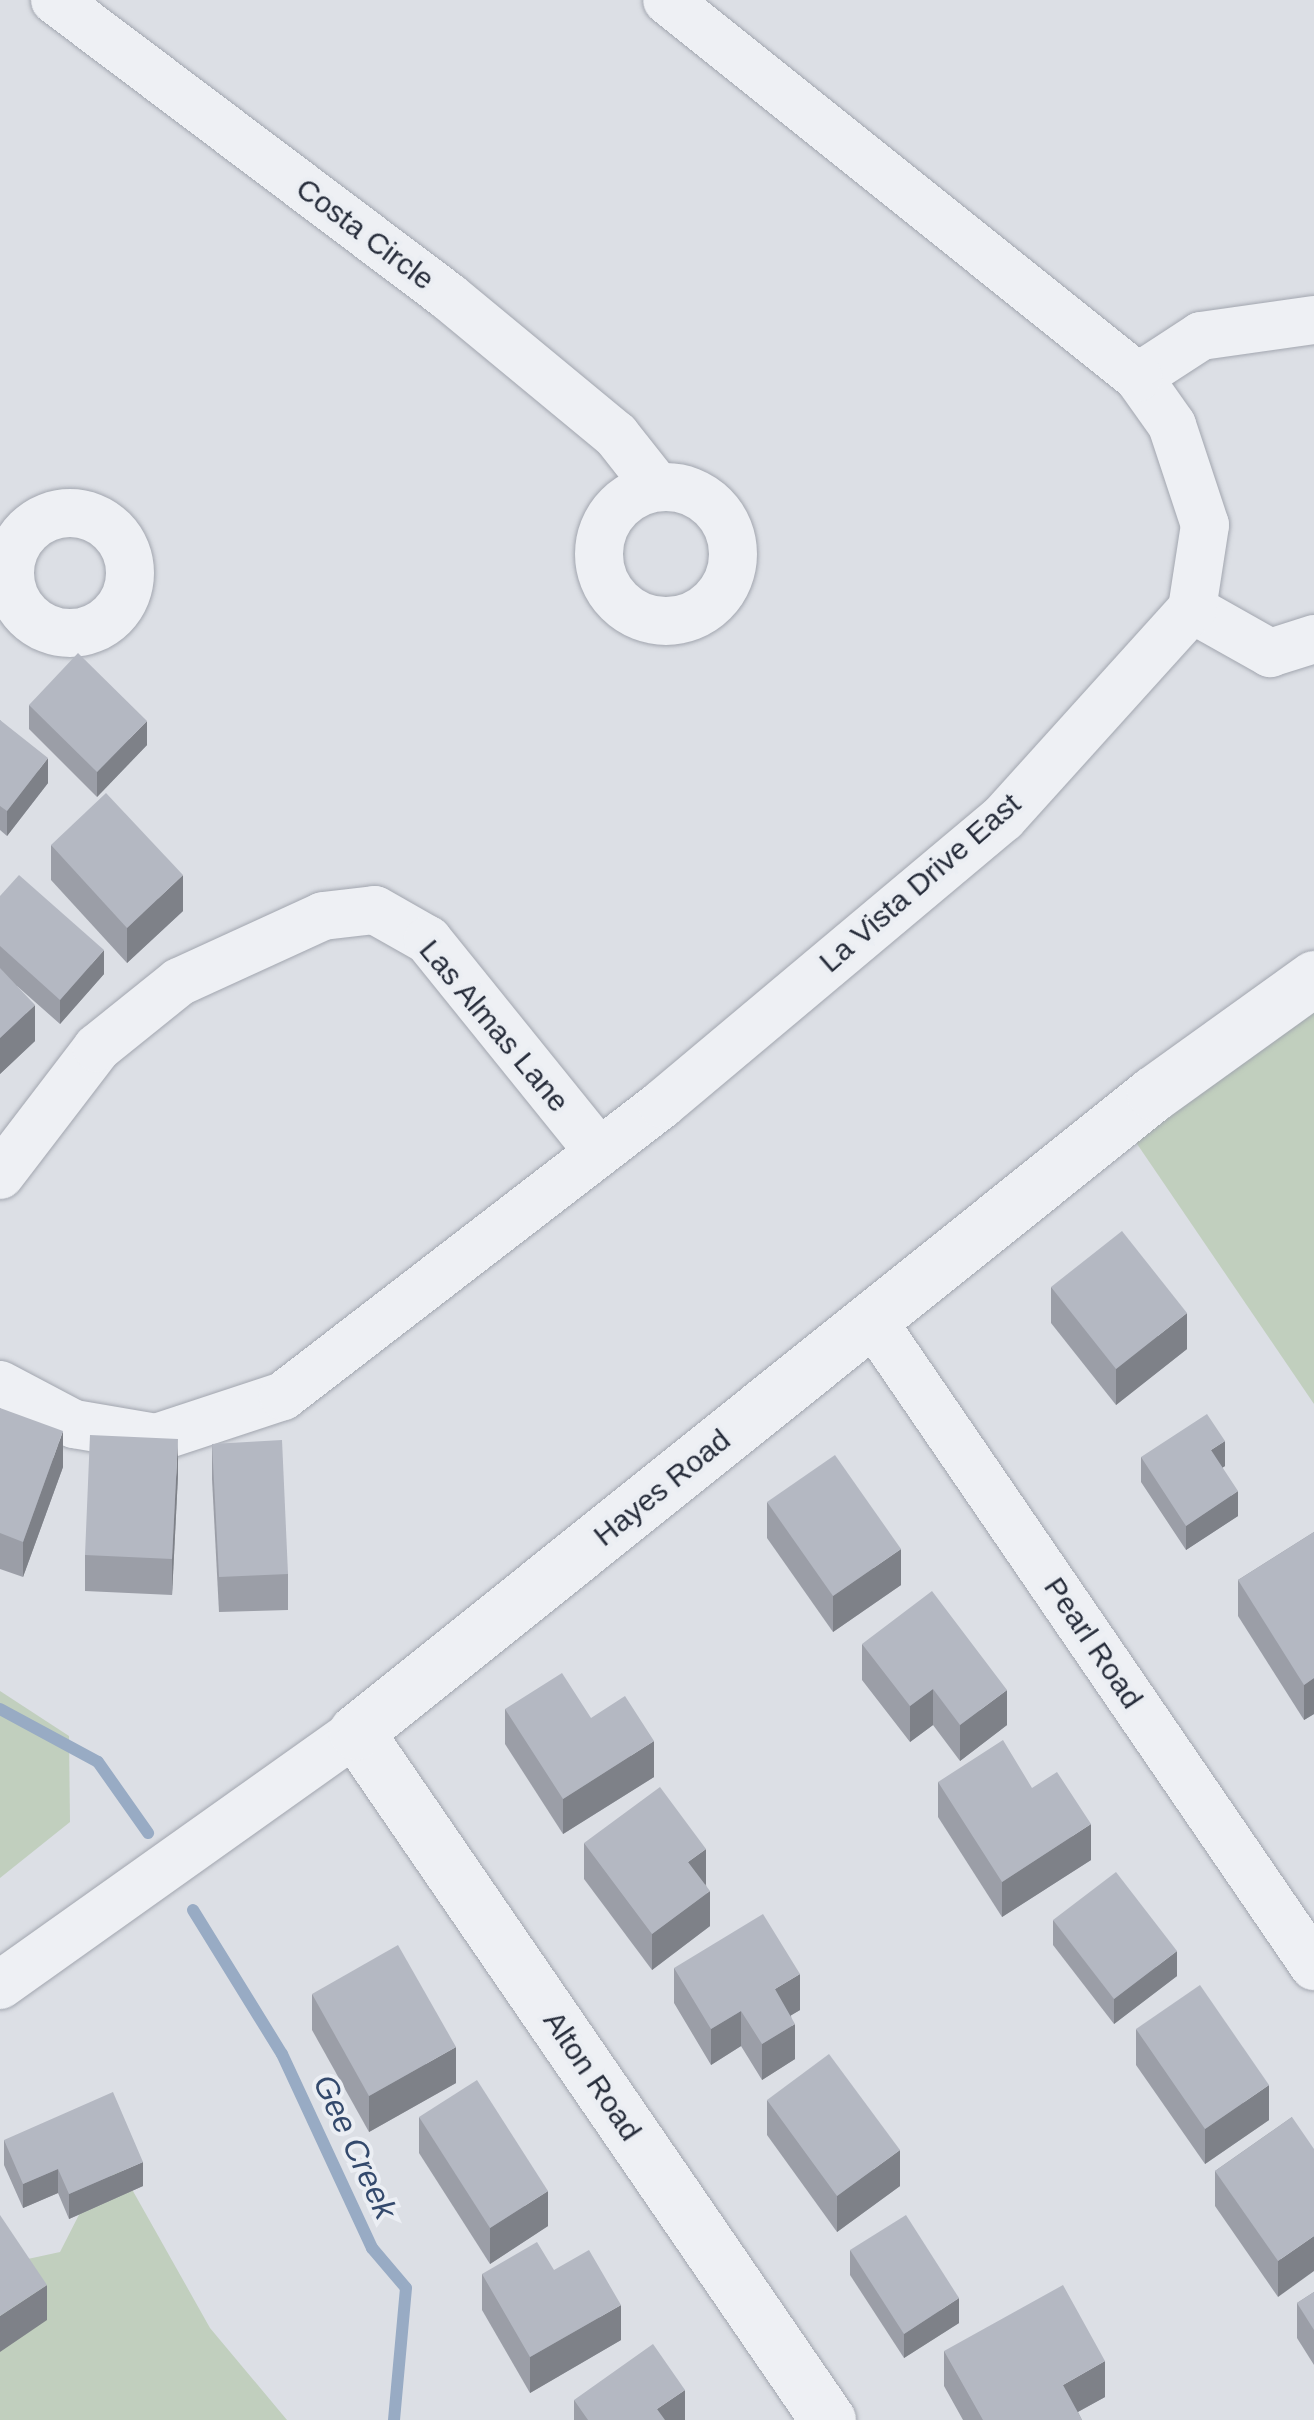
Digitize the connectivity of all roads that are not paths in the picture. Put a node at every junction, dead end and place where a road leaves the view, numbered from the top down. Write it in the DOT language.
graph roads {
  1 [pos="54,0"];
  2 [pos="666,0"];
  3 [pos="1314,320"];
  4 [pos="1138,377"];
  5 [pos="657,487"];
  6 [pos="1192,609"];
  7 [pos="1314,640"];
  8 [pos="1314,978"];
  9 [pos="599,1152"];
  10 [pos="0,1175"];
  11 [pos="872,1320"];
  12 [pos="0,1384"];
  13 [pos="356,1732"];
  14 [pos="1314,1966"];
  15 [pos="0,1985"];
  16 [pos="828,2420"];
  1 -- 5 [label="street, Costa Circle"];
  2 -- 4 [label="street"];
  3 -- 4 [label="street"];
  4 -- 6 [label="street"];
  6 -- 7 [label="street"];
  6 -- 9 [label="street, La Vista Drive East"];
  8 -- 11 [label="street, Hayes Road"];
  9 -- 10 [label="street, Las Almas Lane"];
  9 -- 12 [label="street, La Vista Drive East"];
  11 -- 13 [label="street, Hayes Road"];
  11 -- 14 [label="street, Pearl Road"];
  13 -- 15 [label="street, Hayes Road"];
  13 -- 16 [label="street, Alton Road"];
}
